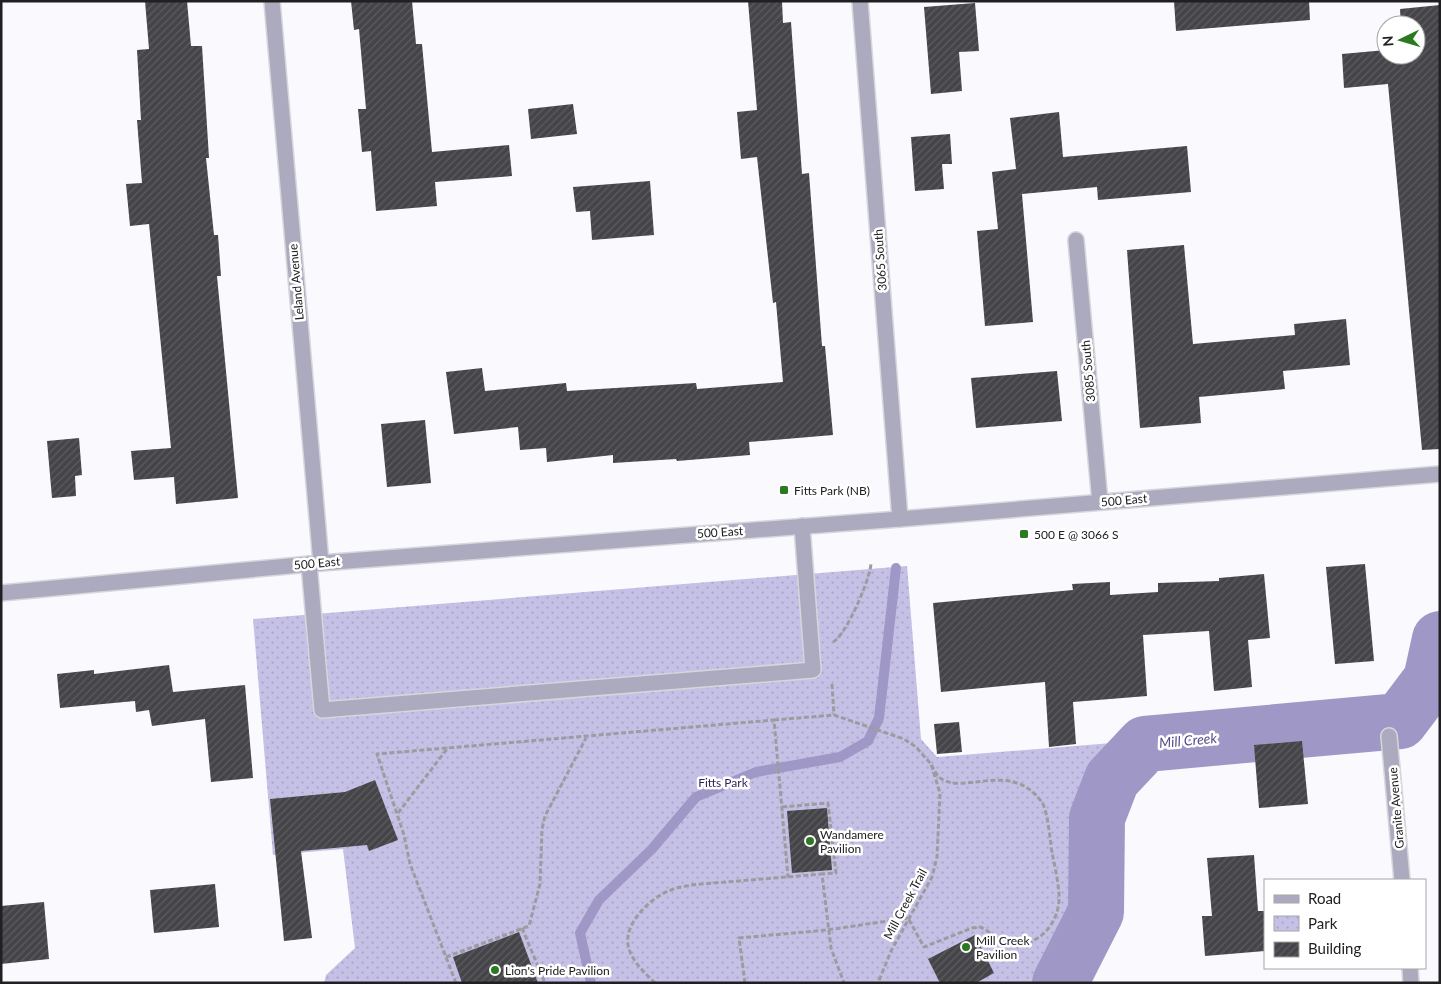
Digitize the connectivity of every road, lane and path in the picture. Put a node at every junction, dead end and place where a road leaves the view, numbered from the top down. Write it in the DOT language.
graph roads {
  1 [pos="272,1"];
  2 [pos="860,1"];
  3 [pos="1076,240"];
  4 [pos="1440,474"];
  5 [pos="1100,502"];
  6 [pos="900,519"];
  7 [pos="802,526"];
  8 [pos="315,563"];
  9 [pos="871,563"];
  10 [pos="1,593"];
  11 [pos="828,644"];
  12 [pos="774,720"];
  13 [pos="1389,736"];
  14 [pos="587,738"];
  15 [pos="447,748"];
  16 [pos="931,764"];
  17 [pos="782,807"];
  18 [pos="397,814"];
  19 [pos="822,874"];
  20 [pos="788,877"];
  21 [pos="1402,879"];
  22 [pos="908,918"];
  23 [pos="522,928"];
  24 [pos="827,930"];
  25 [pos="446,957"];
  26 [pos="1410,969"];
  27 [pos="456,983"];
  28 [pos="545,983"];
  29 [pos="654,983"];
  30 [pos="745,983"];
  31 [pos="844,983"];
  32 [pos="878,983"];
  33 [pos="1411,983"];
  1 -- 8 [label="street, Leland Avenue"];
  2 -- 6 [label="street, 3065 South"];
  3 -- 5 [label="street, 3085 South"];
  4 -- 5 [label="street, 500 East"];
  5 -- 6 [label="street, 500 East"];
  6 -- 7 [label="street, 500 East"];
  7 -- 8 [label="street, 500 East"];
  7 -- 8 [label="street, Leland Avenue"];
  8 -- 10 [label="street, 500 East"];
  9 -- 11 [label="path"];
  12 -- 14 [label="path"];
  12 -- 16 [label="path, Mill Creek Trail"];
  12 -- 17 [label="path"];
  13 -- 21 [label="street, Granite Avenue"];
  14 -- 15 [label="path"];
  14 -- 23 [label="path"];
  15 -- 18 [label="path"];
  15 -- 18 [label="path"];
  16 -- 22 [label="path, Mill Creek Trail"];
  16 -- 22 [label="path"];
  17 -- 19 [label="path"];
  17 -- 20 [label="path"];
  18 -- 25 [label="path"];
  19 -- 20 [label="path"];
  19 -- 24 [label="path"];
  20 -- 29 [label="path"];
  22 -- 24 [label="path"];
  22 -- 32 [label="path, Mill Creek Trail"];
  23 -- 25 [label="path"];
  23 -- 28 [label="path"];
  24 -- 30 [label="path"];
  24 -- 31 [label="path"];
  25 -- 27 [label="path"];
  26 -- 33 [label="street"];
}
